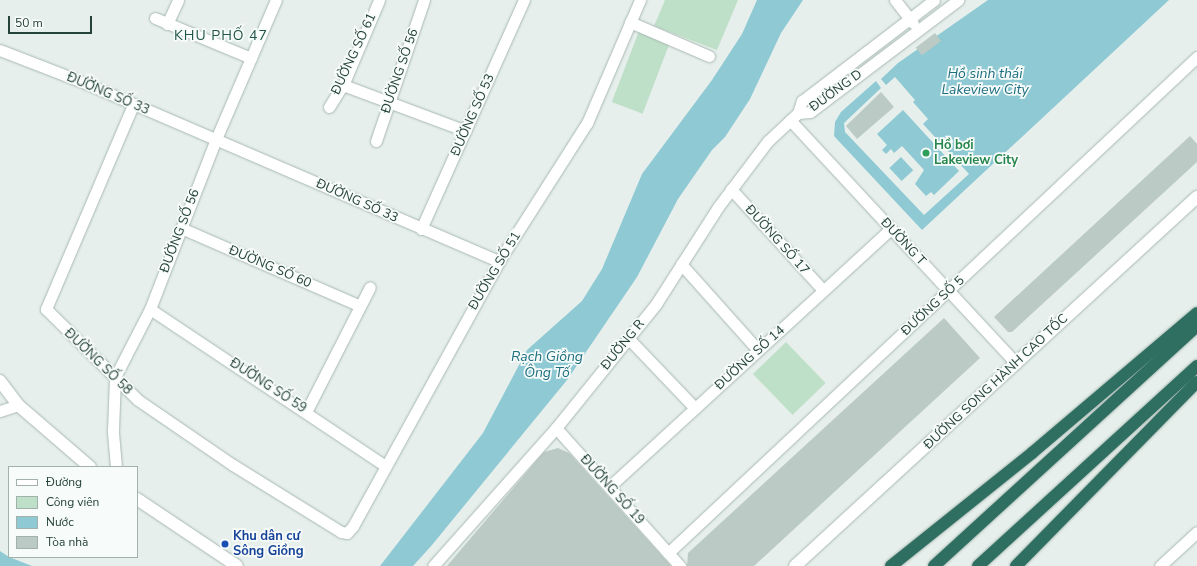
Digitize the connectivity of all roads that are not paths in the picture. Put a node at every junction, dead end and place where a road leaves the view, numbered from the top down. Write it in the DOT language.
graph roads {
  1 [pos="178,0"];
  2 [pos="276,0"];
  3 [pos="379,0"];
  4 [pos="424,0"];
  5 [pos="524,0"];
  6 [pos="640,0"];
  7 [pos="895,0"];
  8 [pos="934,0"];
  9 [pos="958,0"];
  10 [pos="155,18"];
  11 [pos="909,19"];
  12 [pos="630,22"];
  13 [pos="167,24"];
  14 [pos="917,29"];
  15 [pos="0,50"];
  16 [pos="709,56"];
  17 [pos="1197,57"];
  18 [pos="251,58"];
  19 [pos="343,85"];
  20 [pos="389,102"];
  21 [pos="133,104"];
  22 [pos="329,107"];
  23 [pos="794,116"];
  24 [pos="466,131"];
  25 [pos="216,139"];
  26 [pos="376,141"];
  27 [pos="732,189"];
  28 [pos="1197,197"];
  29 [pos="181,228"];
  30 [pos="891,228"];
  31 [pos="421,229"];
  32 [pos="499,261"];
  33 [pos="681,264"];
  34 [pos="370,287"];
  35 [pos="823,290"];
  36 [pos="949,291"];
  37 [pos="360,306"];
  38 [pos="150,309"];
  39 [pos="1197,314"];
  40 [pos="1197,326"];
  41 [pos="628,338"];
  42 [pos="758,350"];
  43 [pos="1016,363"];
  44 [pos="1197,366"];
  45 [pos="114,376"];
  46 [pos="0,381"];
  47 [pos="1197,382"];
  48 [pos="18,405"];
  49 [pos="695,408"];
  50 [pos="0,411"];
  51 [pos="306,412"];
  52 [pos="556,428"];
  53 [pos="89,466"];
  54 [pos="116,466"];
  55 [pos="385,466"];
  56 [pos="609,487"];
  57 [pos="138,500"];
  58 [pos="341,532"];
  59 [pos="1197,532"];
  60 [pos="668,553"];
  61 [pos="237,566"];
  62 [pos="433,566"];
  63 [pos="680,566"];
  64 [pos="795,566"];
  65 [pos="892,566"];
  66 [pos="934,566"];
  67 [pos="978,566"];
  68 [pos="1016,566"];
  69 [pos="1160,566"];
  1 -- 13 [label="street"];
  2 -- 18 [label="street, ĐƯỜNG SỐ 56"];
  3 -- 19 [label="street, ĐƯỜNG SỐ 61"];
  4 -- 20 [label="street, ĐƯỜNG SỐ 56"];
  5 -- 24 [label="street, ĐƯỜNG SỐ 53"];
  6 -- 12 [label="street, ĐƯỜNG SỐ 51"];
  7 -- 11 [label="street"];
  8 -- 11 [label="street, ĐƯỜNG D"];
  9 -- 14 [label="street, ĐƯỜNG D"];
  10 -- 13 [label="street"];
  11 -- 14 [label="street"];
  11 -- 23 [label="street, ĐƯỜNG D"];
  12 -- 16 [label="street"];
  12 -- 32 [label="street, ĐƯỜNG SỐ 51"];
  13 -- 18 [label="street"];
  14 -- 23 [label="street, ĐƯỜNG D"];
  15 -- 21 [label="street, ĐƯỜNG SỐ 33"];
  17 -- 36 [label="street, ĐƯỜNG SỐ 5"];
  18 -- 25 [label="street, ĐƯỜNG SỐ 56"];
  19 -- 20 [label="street"];
  19 -- 22 [label="street, ĐƯỜNG SỐ 61"];
  20 -- 24 [label="street"];
  20 -- 26 [label="street, ĐƯỜNG SỐ 56"];
  21 -- 25 [label="street, ĐƯỜNG SỐ 33"];
  21 -- 45 [label="street, ĐƯỜNG SỐ 58"];
  23 -- 27 [label="street, ĐƯỜNG R"];
  23 -- 30 [label="street, ĐƯỜNG T"];
  24 -- 31 [label="street, ĐƯỜNG SỐ 53"];
  25 -- 29 [label="street, ĐƯỜNG SỐ 56"];
  25 -- 31 [label="street, ĐƯỜNG SỐ 33"];
  27 -- 33 [label="street, ĐƯỜNG R"];
  27 -- 35 [label="street, ĐƯỜNG SỐ 17"];
  28 -- 43 [label="main road, ĐƯỜNG SONG HÀNH CAO TỐC"];
  29 -- 37 [label="street, ĐƯỜNG SỐ 60"];
  29 -- 38 [label="street, ĐƯỜNG SỐ 56"];
  30 -- 35 [label="street, ĐƯỜNG SỐ 14"];
  30 -- 36 [label="street, ĐƯỜNG T"];
  31 -- 32 [label="street, ĐƯỜNG SỐ 33"];
  32 -- 55 [label="street, ĐƯỜNG SỐ 51"];
  33 -- 41 [label="street, ĐƯỜNG R"];
  33 -- 42 [label="street"];
  34 -- 37 [label="street"];
  35 -- 42 [label="street, ĐƯỜNG SỐ 14"];
  36 -- 43 [label="street, ĐƯỜNG T"];
  36 -- 60 [label="street, ĐƯỜNG SỐ 5"];
  37 -- 51 [label="street"];
  38 -- 45 [label="street, ĐƯỜNG SỐ 56"];
  38 -- 51 [label="street, ĐƯỜNG SỐ 59"];
  39 -- 65 [label="highway"];
  40 -- 66 [label="highway"];
  41 -- 49 [label="street"];
  41 -- 52 [label="street, ĐƯỜNG R"];
  42 -- 49 [label="street, ĐƯỜNG SỐ 14"];
  43 -- 64 [label="main road, ĐƯỜNG SONG HÀNH CAO TỐC"];
  44 -- 67 [label="highway"];
  45 -- 54 [label="street, ĐƯỜNG SỐ 56"];
  45 -- 58 [label="street, ĐƯỜNG SỐ 58"];
  46 -- 48 [label="main road"];
  47 -- 68 [label="highway"];
  48 -- 50 [label="street"];
  48 -- 53 [label="main road"];
  49 -- 56 [label="street, ĐƯỜNG SỐ 14"];
  51 -- 55 [label="street, ĐƯỜNG SỐ 59"];
  52 -- 56 [label="street, ĐƯỜNG SỐ 19"];
  52 -- 62 [label="street, ĐƯỜNG R"];
  55 -- 58 [label="street, ĐƯỜNG SỐ 51"];
  56 -- 60 [label="street, ĐƯỜNG SỐ 19"];
  57 -- 61 [label="main road"];
  59 -- 69 [label="street"];
  60 -- 63 [label="street, ĐƯỜNG SỐ 19"];
}
